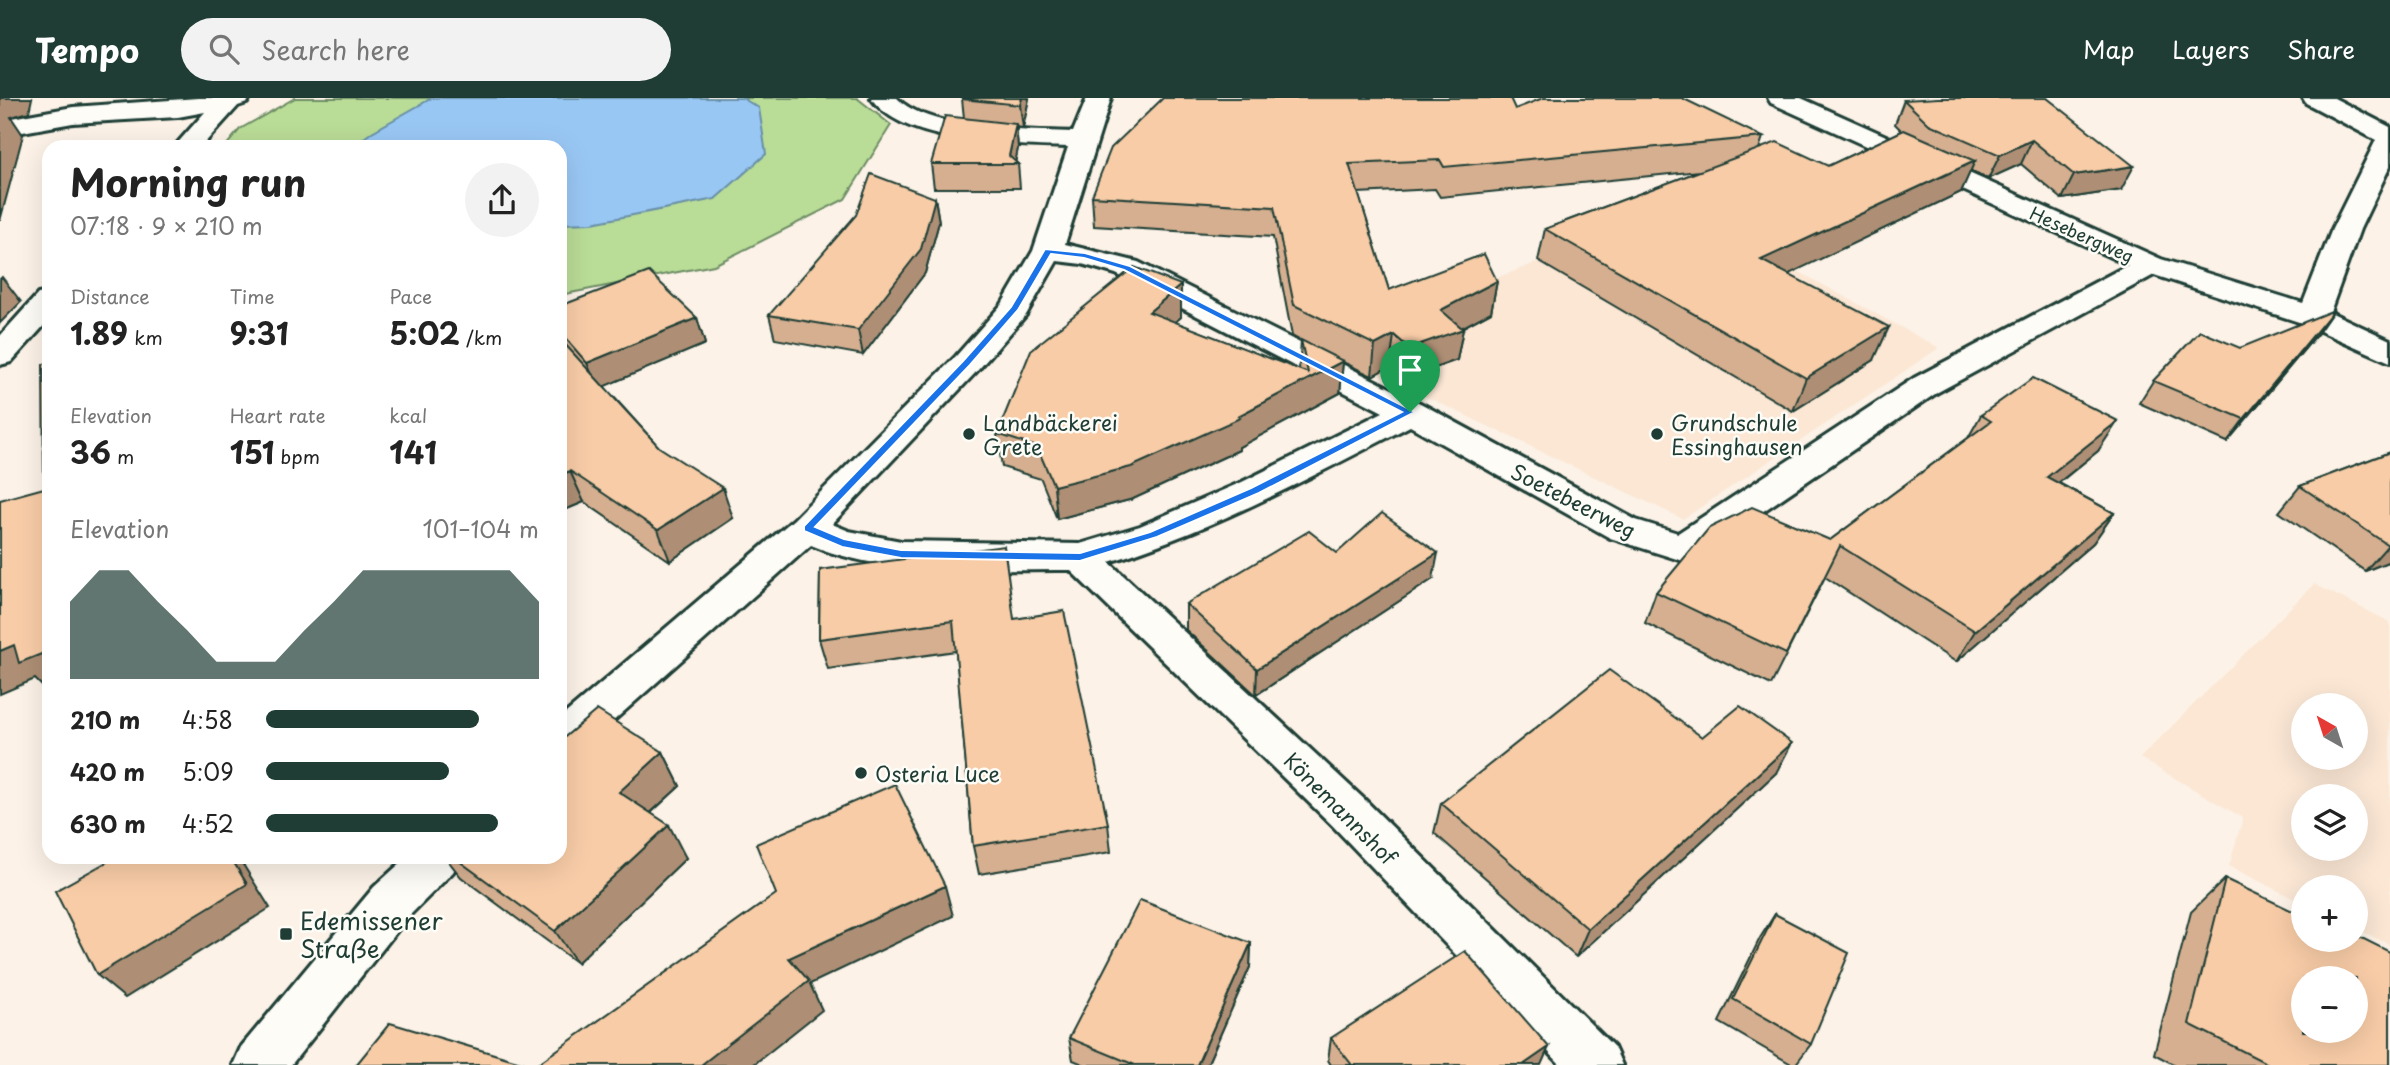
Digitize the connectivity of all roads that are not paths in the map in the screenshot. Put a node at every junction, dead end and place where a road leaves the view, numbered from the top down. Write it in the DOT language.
graph roads {
  1 [pos="883,98"];
  2 [pos="1099,98"];
  3 [pos="1780,98"];
  4 [pos="2315,98"];
  5 [pos="233,99"];
  6 [pos="0,128"];
  7 [pos="2390,138"];
  8 [pos="194,140"];
  9 [pos="1083,140"];
  10 [pos="1048,251"];
  11 [pos="2151,265"];
  12 [pos="42,309"];
  13 [pos="2313,316"];
  14 [pos="2390,352"];
  15 [pos="0,355"];
  16 [pos="1410,412"];
  17 [pos="807,528"];
  18 [pos="1080,557"];
  19 [pos="567,737"];
  20 [pos="431,864"];
  21 [pos="259,1065"];
  22 [pos="1596,1065"];
  1 -- 9 [label="street"];
  2 -- 9 [label="street"];
  3 -- 11 [label="street, Hesebergweg"];
  4 -- 7 [label="street"];
  5 -- 6 [label="street"];
  5 -- 8 [label="street"];
  7 -- 13 [label="street"];
  9 -- 10 [label="street"];
  10 -- 16 [label="street, Soetebeerweg"];
  10 -- 17 [label="street"];
  11 -- 13 [label="street, Hesebergweg"];
  11 -- 16 [label="street, Soetebeerweg"];
  12 -- 15 [label="street"];
  13 -- 14 [label="street, Hesebergweg"];
  16 -- 18 [label="street"];
  17 -- 18 [label="street"];
  17 -- 19 [label="street"];
  18 -- 22 [label="street, Könemannshof"];
  20 -- 21 [label="street"];
}
